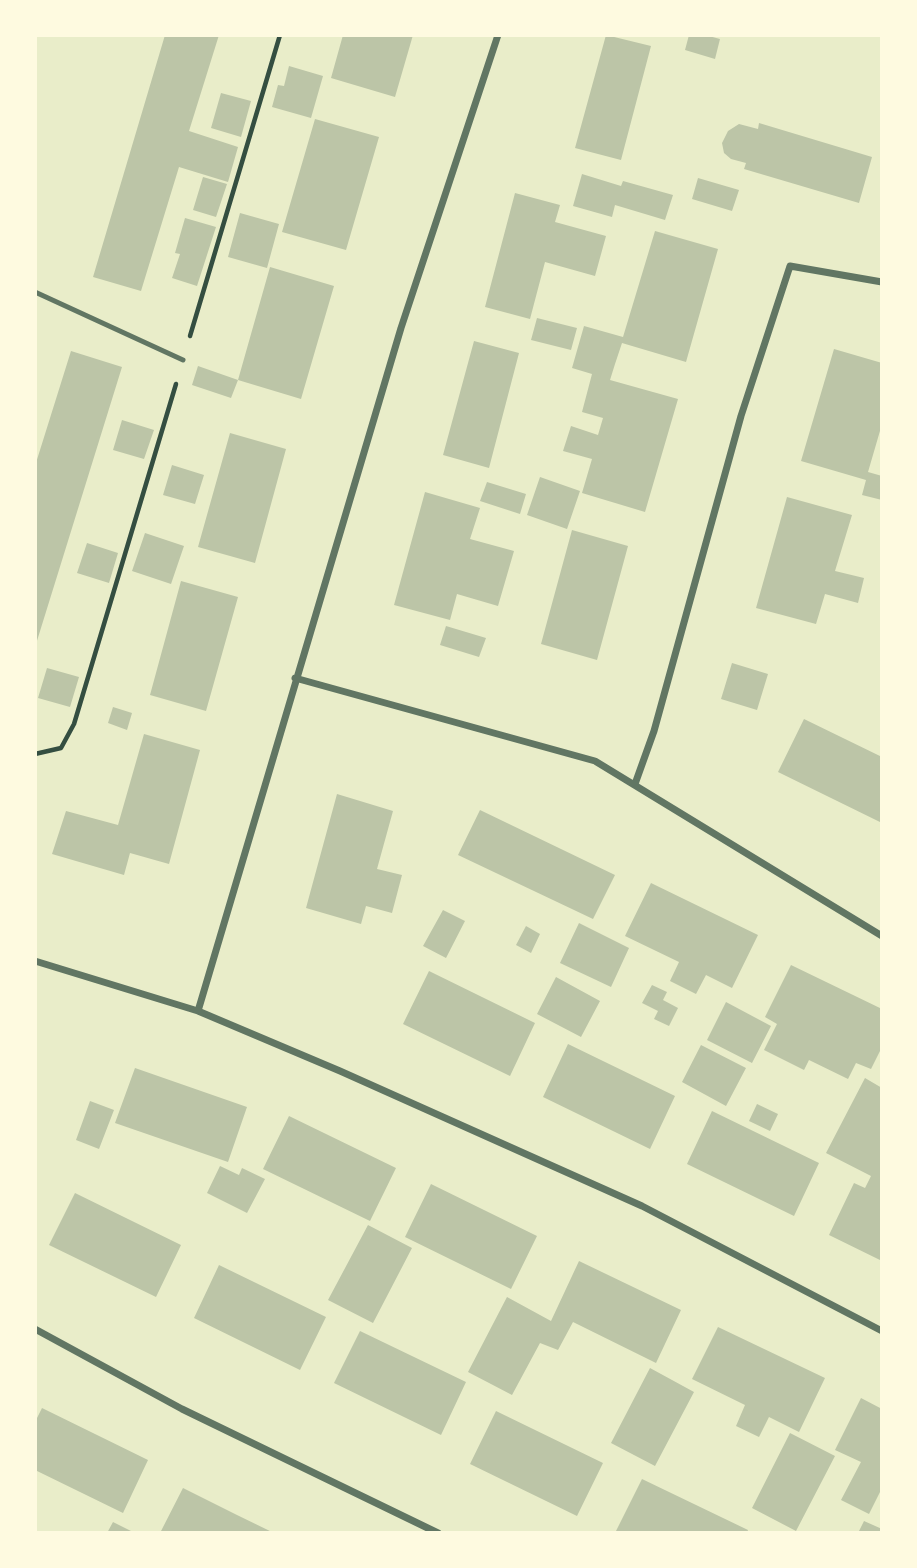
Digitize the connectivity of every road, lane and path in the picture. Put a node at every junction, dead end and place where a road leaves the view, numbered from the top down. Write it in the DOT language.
graph roads {
  1 [pos="280,35"];
  2 [pos="498,35"];
  3 [pos="882,282"];
  4 [pos="35,292"];
  5 [pos="183,360"];
  6 [pos="295,678"];
  7 [pos="35,754"];
  8 [pos="635,784"];
  9 [pos="882,936"];
  10 [pos="35,961"];
  11 [pos="198,1011"];
  12 [pos="35,1329"];
  13 [pos="882,1331"];
  14 [pos="438,1533"];
  1 -- 5 [label="path"];
  2 -- 6 [label="street"];
  3 -- 8 [label="street"];
  4 -- 5 [label="lane"];
  5 -- 7 [label="path"];
  6 -- 8 [label="street"];
  6 -- 11 [label="street"];
  8 -- 9 [label="street"];
  10 -- 11 [label="street"];
  11 -- 13 [label="street"];
  12 -- 14 [label="street"];
}
